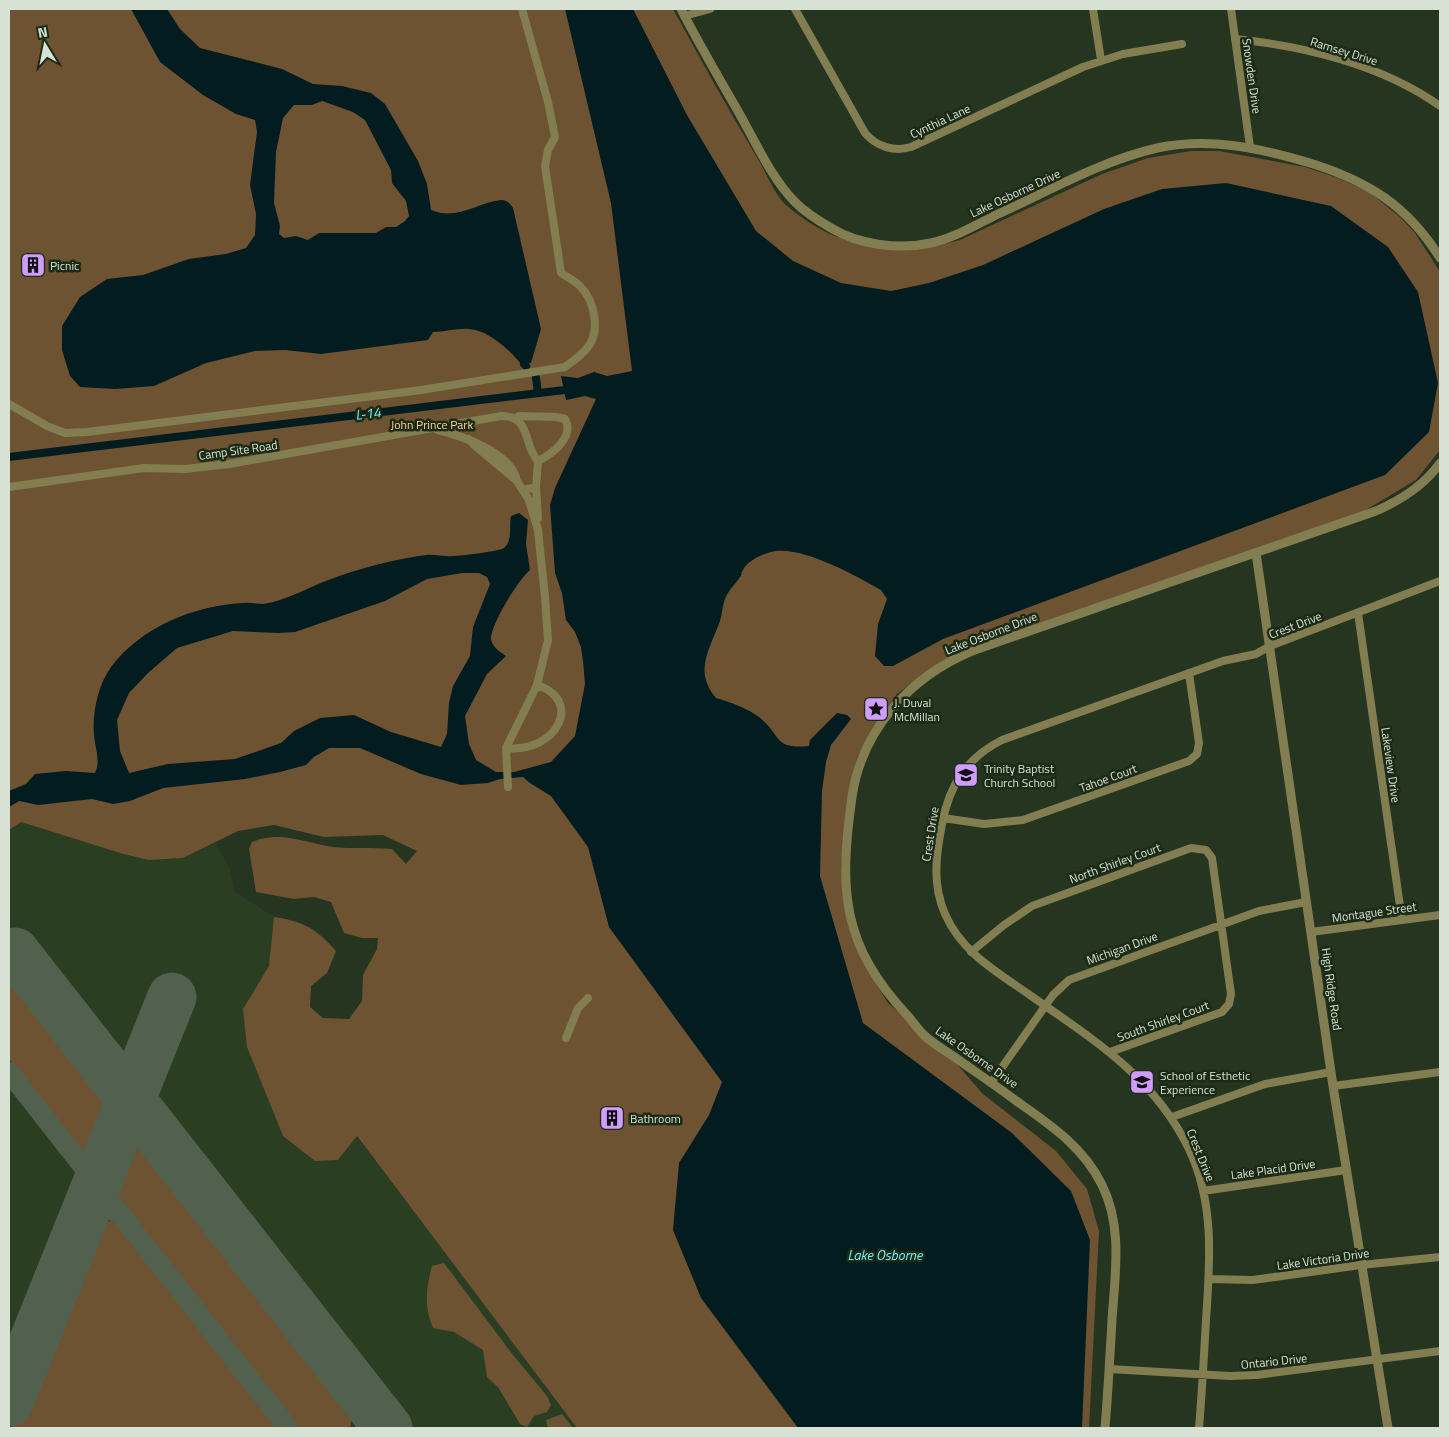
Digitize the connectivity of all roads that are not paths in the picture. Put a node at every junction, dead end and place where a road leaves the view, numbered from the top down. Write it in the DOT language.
graph roads {
  1 [pos="522,9"];
  2 [pos="710,9"];
  3 [pos="795,9"];
  4 [pos="1093,9"];
  5 [pos="1231,9"];
  6 [pos="682,12"];
  7 [pos="1235,39"];
  8 [pos="1182,44"];
  9 [pos="1101,60"];
  10 [pos="1440,106"];
  11 [pos="1250,147"];
  12 [pos="1440,258"];
  13 [pos="9,404"];
  14 [pos="515,419"];
  15 [pos="478,422"];
  16 [pos="436,429"];
  17 [pos="466,438"];
  18 [pos="538,461"];
  19 [pos="1440,463"];
  20 [pos="9,487"];
  21 [pos="536,487"];
  22 [pos="523,490"];
  23 [pos="538,530"];
  24 [pos="1256,553"];
  25 [pos="1440,582"];
  26 [pos="1358,613"];
  27 [pos="1270,646"];
  28 [pos="1189,673"];
  29 [pos="537,685"];
  30 [pos="506,748"];
  31 [pos="508,786"];
  32 [pos="943,818"];
  33 [pos="1306,902"];
  34 [pos="1440,915"];
  35 [pos="1402,920"];
  36 [pos="1221,924"];
  37 [pos="1311,932"];
  38 [pos="971,952"];
  39 [pos="588,998"];
  40 [pos="1045,1006"];
  41 [pos="566,1038"];
  42 [pos="1110,1052"];
  43 [pos="1331,1072"];
  44 [pos="1440,1072"];
  45 [pos="991,1083"];
  46 [pos="1333,1086"];
  47 [pos="1172,1117"];
  48 [pos="1346,1170"];
  49 [pos="1203,1191"];
  50 [pos="1440,1257"];
  51 [pos="1361,1265"];
  52 [pos="1209,1279"];
  53 [pos="1440,1351"];
  54 [pos="1377,1359"];
  55 [pos="1109,1369"];
  56 [pos="1203,1375"];
  57 [pos="1105,1428"];
  58 [pos="1199,1428"];
  59 [pos="1388,1428"];
  1 -- 13 [label="street"];
  2 -- 6 [label="street"];
  3 -- 9 [label="street, Cynthia Lane"];
  4 -- 9 [label="street"];
  5 -- 7 [label="street, Snowden Drive"];
  6 -- 11 [label="street, Lake Osborne Drive"];
  7 -- 10 [label="street, Ramsey Drive"];
  7 -- 11 [label="street, Snowden Drive"];
  8 -- 9 [label="street, Cynthia Lane"];
  11 -- 12 [label="street, Lake Osborne Drive"];
  14 -- 15 [label="street"];
  14 -- 18 [label="street"];
  14 -- 18 [label="street"];
  15 -- 16 [label="street"];
  15 -- 17 [label="street"];
  16 -- 17 [label="street, Camp Site Road"];
  16 -- 20 [label="street, Camp Site Road"];
  17 -- 22 [label="street, Camp Site Road"];
  18 -- 21 [label="street"];
  19 -- 24 [label="street, Lake Osborne Drive"];
  21 -- 22 [label="street"];
  21 -- 23 [label="street"];
  22 -- 23 [label="street, Camp Site Road"];
  23 -- 29 [label="street, Camp Site Road"];
  24 -- 27 [label="street, High Ridge Road"];
  24 -- 45 [label="street, Lake Osborne Drive"];
  25 -- 26 [label="street, Crest Drive"];
  26 -- 27 [label="street, Crest Drive"];
  26 -- 35 [label="street, Lakeview Drive"];
  27 -- 28 [label="street, Crest Drive"];
  27 -- 33 [label="street, High Ridge Road"];
  28 -- 32 [label="street, Crest Drive"];
  28 -- 32 [label="street, Tahoe Court"];
  29 -- 30 [label="street, Camp Site Road"];
  29 -- 30 [label="street"];
  30 -- 31 [label="street, Camp Site Road"];
  32 -- 38 [label="street, Crest Drive"];
  33 -- 36 [label="street, Michigan Drive"];
  33 -- 37 [label="street, High Ridge Road"];
  34 -- 35 [label="street, Montague Street"];
  35 -- 37 [label="street, Montague Street"];
  36 -- 38 [label="street, North Shirley Court"];
  36 -- 40 [label="street, Michigan Drive"];
  36 -- 42 [label="street, South Shirley Court"];
  37 -- 43 [label="street, High Ridge Road"];
  38 -- 40 [label="street, Crest Drive"];
  39 -- 41 [label="street"];
  40 -- 42 [label="street, Crest Drive"];
  40 -- 45 [label="street, Michigan Drive"];
  42 -- 47 [label="street, Crest Drive"];
  43 -- 46 [label="street, High Ridge Road"];
  43 -- 47 [label="street"];
  44 -- 46 [label="street"];
  45 -- 55 [label="street, Lake Osborne Drive"];
  46 -- 48 [label="street, High Ridge Road"];
  47 -- 49 [label="street, Crest Drive"];
  48 -- 49 [label="street, Lake Placid Drive"];
  48 -- 51 [label="street, High Ridge Road"];
  49 -- 52 [label="street, Crest Drive"];
  50 -- 51 [label="street, Lake Victoria Drive"];
  51 -- 52 [label="street, Lake Victoria Drive"];
  51 -- 54 [label="street, High Ridge Road"];
  52 -- 56 [label="street, Crest Drive"];
  53 -- 54 [label="street, Ontario Drive"];
  54 -- 56 [label="street, Ontario Drive"];
  54 -- 59 [label="street, High Ridge Road"];
  55 -- 56 [label="street, Ontario Drive"];
  55 -- 57 [label="street, Lake Osborne Drive"];
  56 -- 58 [label="street, Crest Drive"];
}
